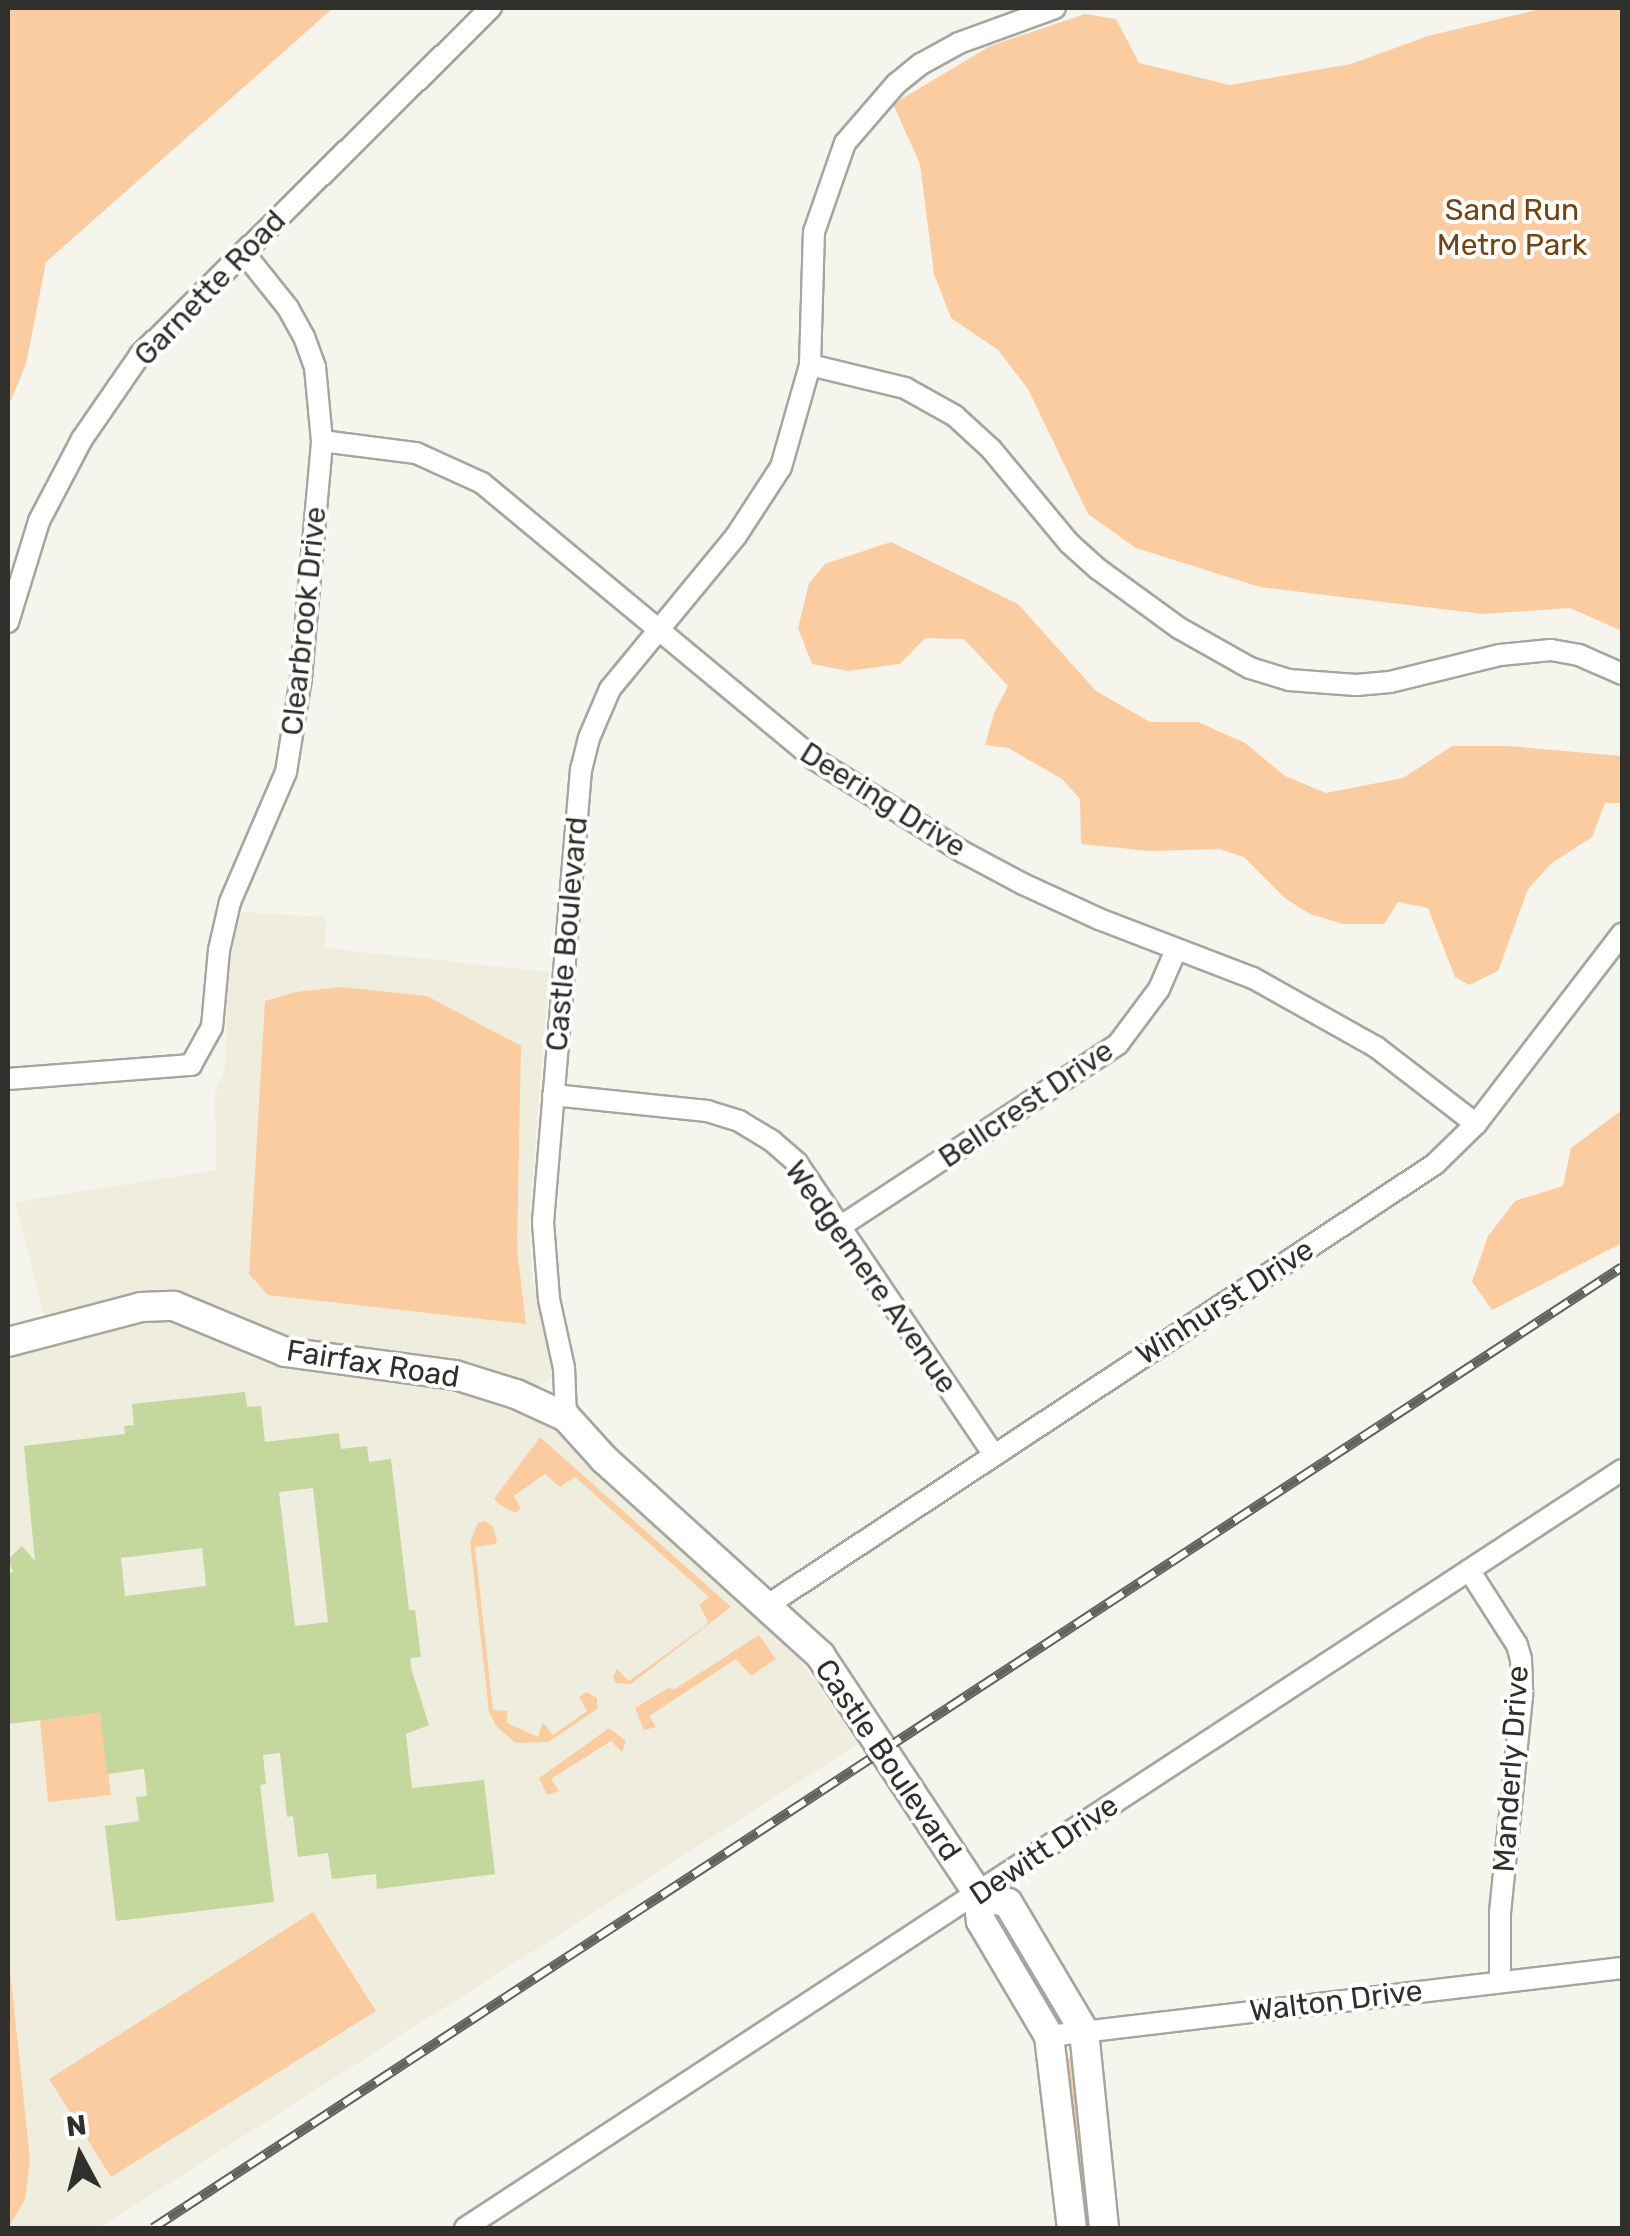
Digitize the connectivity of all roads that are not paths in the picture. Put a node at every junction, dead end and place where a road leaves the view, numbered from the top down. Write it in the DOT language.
graph roads {
  1 [pos="491,8"];
  2 [pos="1055,8"];
  3 [pos="244,253"];
  4 [pos="810,365"];
  5 [pos="322,441"];
  6 [pos="8,622"];
  7 [pos="656,630"];
  8 [pos="1622,674"];
  9 [pos="1622,934"];
  10 [pos="1176,950"];
  11 [pos="8,1079"];
  12 [pos="554,1096"];
  13 [pos="1476,1124"];
  14 [pos="841,1226"];
  15 [pos="8,1342"];
  16 [pos="566,1417"];
  17 [pos="993,1454"];
  18 [pos="1622,1470"];
  19 [pos="1470,1570"];
  20 [pos="768,1605"];
  21 [pos="978,1894"];
  22 [pos="1622,1968"];
  23 [pos="1500,1982"];
  24 [pos="1084,2032"];
  25 [pos="1049,2036"];
  26 [pos="465,2228"];
  27 [pos="1072,2228"];
  28 [pos="1104,2228"];
  1 -- 3 [label="street, Garnette Road"];
  2 -- 4 [label="street, Castle Boulevard"];
  3 -- 5 [label="street, Clearbrook Drive"];
  3 -- 6 [label="street, Garnette Road"];
  4 -- 7 [label="street, Castle Boulevard"];
  4 -- 8 [label="street"];
  5 -- 7 [label="street, Deering Drive"];
  5 -- 11 [label="street, Clearbrook Drive"];
  7 -- 10 [label="street, Deering Drive"];
  7 -- 12 [label="street, Castle Boulevard"];
  9 -- 13 [label="street, Winhurst Drive"];
  10 -- 13 [label="street, Deering Drive"];
  10 -- 14 [label="street, Bellcrest Drive"];
  12 -- 14 [label="street, Wedgemere Avenue"];
  12 -- 16 [label="street, Castle Boulevard"];
  13 -- 17 [label="street, Winhurst Drive"];
  14 -- 17 [label="street, Wedgemere Avenue"];
  15 -- 16 [label="street, Fairfax Road"];
  16 -- 20 [label="street, Castle Boulevard"];
  17 -- 20 [label="street, Winhurst Drive"];
  18 -- 19 [label="street, Dewitt Drive"];
  19 -- 21 [label="street, Dewitt Drive"];
  19 -- 23 [label="street, Manderly Drive"];
  20 -- 21 [label="street, Castle Boulevard"];
  21 -- 24 [label="street, Castle Boulevard"];
  21 -- 25 [label="street, Castle Boulevard"];
  21 -- 26 [label="street, Dewitt Drive"];
  22 -- 23 [label="street, Walton Drive"];
  23 -- 24 [label="street, Walton Drive"];
  24 -- 25 [label="street, Walton Drive"];
  24 -- 28 [label="street, Castle Boulevard"];
  25 -- 27 [label="street, Castle Boulevard"];
}
